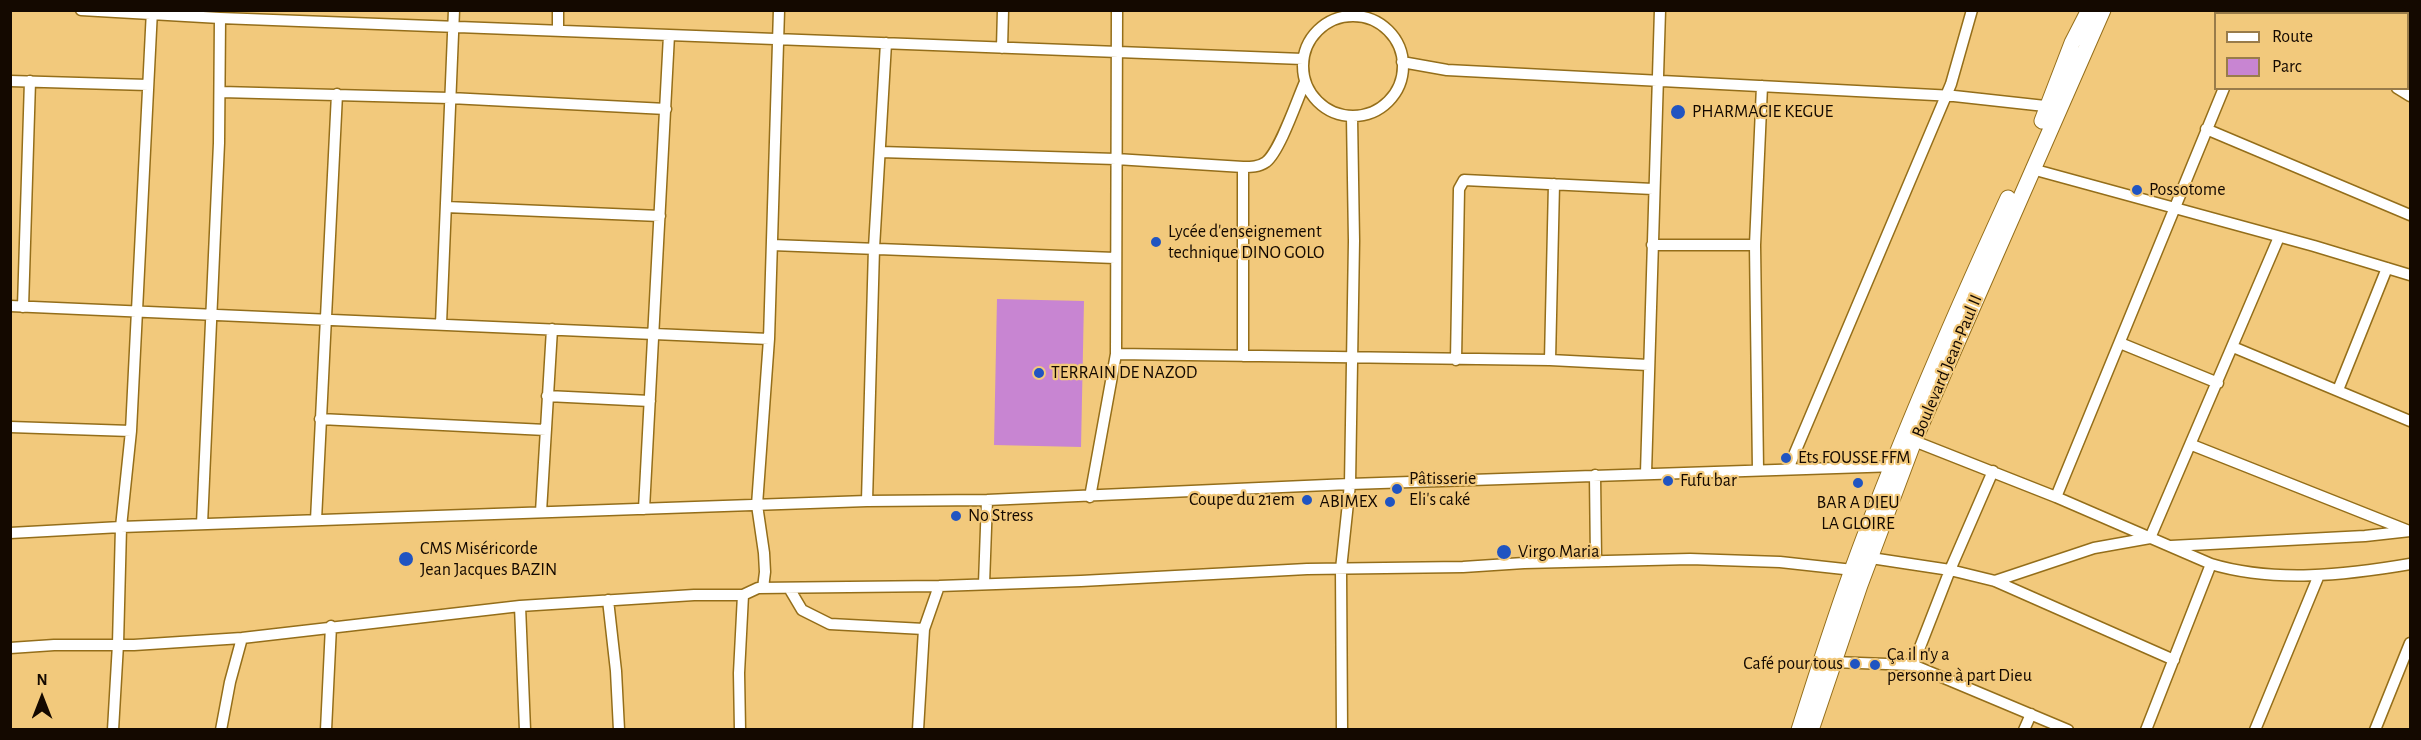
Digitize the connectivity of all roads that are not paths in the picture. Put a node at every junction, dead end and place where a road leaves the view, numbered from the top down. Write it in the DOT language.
graph roads {
  1 [pos="81,10"];
  2 [pos="454,10"];
  3 [pos="558,10"];
  4 [pos="779,10"];
  5 [pos="1003,10"];
  6 [pos="1117,10"];
  7 [pos="1660,10"];
  8 [pos="1972,10"];
  9 [pos="2089,10"];
  10 [pos="2103,10"];
  11 [pos="152,13"];
  12 [pos="1353,13"];
  13 [pos="220,18"];
  14 [pos="453,27"];
  15 [pos="558,31"];
  16 [pos="669,35"];
  17 [pos="778,39"];
  18 [pos="886,43"];
  19 [pos="1002,48"];
  20 [pos="1117,52"];
  21 [pos="1303,59"];
  22 [pos="1402,62"];
  23 [pos="1659,80"];
  24 [pos="10,81"];
  25 [pos="30,81"];
  26 [pos="1305,82"];
  27 [pos="148,85"];
  28 [pos="1762,86"];
  29 [pos="2223,90"];
  30 [pos="221,92"];
  31 [pos="337,94"];
  32 [pos="1946,96"];
  33 [pos="450,98"];
  34 [pos="2054,107"];
  35 [pos="666,110"];
  36 [pos="1352,117"];
  37 [pos="2206,129"];
  38 [pos="880,152"];
  39 [pos="1116,159"];
  40 [pos="1243,168"];
  41 [pos="2032,169"];
  42 [pos="1554,184"];
  43 [pos="1653,189"];
  44 [pos="446,207"];
  45 [pos="2175,209"];
  46 [pos="2410,215"];
  47 [pos="660,216"];
  48 [pos="2279,237"];
  49 [pos="772,245"];
  50 [pos="1652,245"];
  51 [pos="1755,245"];
  52 [pos="874,248"];
  53 [pos="1115,258"];
  54 [pos="2387,268"];
  55 [pos="2410,275"];
  56 [pos="10,306"];
  57 [pos="23,306"];
  58 [pos="138,312"];
  59 [pos="212,313"];
  60 [pos="326,319"];
  61 [pos="441,324"];
  62 [pos="552,329"];
  63 [pos="654,334"];
  64 [pos="769,339"];
  65 [pos="2120,343"];
  66 [pos="2232,347"];
  67 [pos="1116,354"];
  68 [pos="1243,356"];
  69 [pos="1352,358"];
  70 [pos="1456,360"];
  71 [pos="1550,360"];
  72 [pos="1648,365"];
  73 [pos="2217,383"];
  74 [pos="2338,390"];
  75 [pos="547,396"];
  76 [pos="650,401"];
  77 [pos="320,419"];
  78 [pos="2410,421"];
  79 [pos="10,427"];
  80 [pos="546,430"];
  81 [pos="131,431"];
  82 [pos="1914,441"];
  83 [pos="2192,445"];
  84 [pos="1898,466"];
  85 [pos="1788,469"];
  86 [pos="1758,470"];
  87 [pos="1992,471"];
  88 [pos="1646,474"];
  89 [pos="1595,475"];
  90 [pos="1350,484"];
  91 [pos="1090,497"];
  92 [pos="2056,497"];
  93 [pos="987,500"];
  94 [pos="867,501"];
  95 [pos="757,505"];
  96 [pos="644,508"];
  97 [pos="541,512"];
  98 [pos="316,520"];
  99 [pos="202,524"];
  100 [pos="121,527"];
  101 [pos="2410,531"];
  102 [pos="10,533"];
  103 [pos="2150,538"];
  104 [pos="2168,546"];
  105 [pos="1871,558"];
  106 [pos="1596,561"];
  107 [pos="2211,564"];
  108 [pos="2410,564"];
  109 [pos="1341,569"];
  110 [pos="1853,570"];
  111 [pos="1950,570"];
  112 [pos="2319,575"];
  113 [pos="1995,581"];
  114 [pos="984,584"];
  115 [pos="939,586"];
  116 [pos="761,588"];
  117 [pos="789,588"];
  118 [pos="743,595"];
  119 [pos="608,600"];
  120 [pos="520,606"];
  121 [pos="331,626"];
  122 [pos="924,629"];
  123 [pos="242,638"];
  124 [pos="2410,643"];
  125 [pos="118,644"];
  126 [pos="10,648"];
  127 [pos="2174,660"];
  128 [pos="1833,662"];
  129 [pos="1913,664"];
  130 [pos="2031,714"];
  131 [pos="113,729"];
  132 [pos="221,729"];
  133 [pos="326,729"];
  134 [pos="525,729"];
  135 [pos="619,729"];
  136 [pos="740,729"];
  137 [pos="918,729"];
  138 [pos="1342,729"];
  139 [pos="1799,729"];
  140 [pos="1810,729"];
  141 [pos="2024,729"];
  142 [pos="2068,729"];
  143 [pos="2146,729"];
  144 [pos="2256,729"];
  145 [pos="2375,729"];
  1 -- 11 [label="street"];
  2 -- 14 [label="street"];
  3 -- 15 [label="street"];
  4 -- 17 [label="street"];
  5 -- 19 [label="street"];
  6 -- 20 [label="street"];
  7 -- 23 [label="street"];
  8 -- 32 [label="street"];
  9 -- 34 [label="main road, Boulevard Jean-Paul II"];
  10 -- 34 [label="main road, Boulevard Jean-Paul II"];
  11 -- 13 [label="street"];
  11 -- 27 [label="street"];
  12 -- 21 [label="street"];
  12 -- 22 [label="street"];
  13 -- 14 [label="street"];
  13 -- 30 [label="street"];
  14 -- 15 [label="street"];
  14 -- 33 [label="street"];
  15 -- 16 [label="street"];
  16 -- 17 [label="street"];
  16 -- 35 [label="street"];
  17 -- 18 [label="street"];
  17 -- 49 [label="street"];
  18 -- 19 [label="street"];
  18 -- 38 [label="street"];
  19 -- 20 [label="street"];
  20 -- 21 [label="street"];
  20 -- 39 [label="street"];
  21 -- 26 [label="street"];
  22 -- 23 [label="street"];
  22 -- 36 [label="street"];
  23 -- 28 [label="street"];
  23 -- 43 [label="street"];
  24 -- 25 [label="street"];
  25 -- 27 [label="street"];
  25 -- 57 [label="street"];
  26 -- 36 [label="street"];
  26 -- 40 [label="street"];
  27 -- 58 [label="street"];
  28 -- 32 [label="street"];
  28 -- 51 [label="street"];
  29 -- 37 [label="street"];
  30 -- 31 [label="street"];
  30 -- 59 [label="street"];
  31 -- 33 [label="street"];
  31 -- 60 [label="street"];
  32 -- 34 [label="street"];
  32 -- 85 [label="street"];
  33 -- 35 [label="street"];
  33 -- 44 [label="street"];
  34 -- 41 [label="main road, Boulevard Jean-Paul II"];
  34 -- 84 [label="main road, Boulevard Jean-Paul II"];
  35 -- 47 [label="street"];
  36 -- 69 [label="street"];
  37 -- 45 [label="street"];
  37 -- 46 [label="street"];
  38 -- 39 [label="street"];
  38 -- 52 [label="street"];
  39 -- 40 [label="street"];
  39 -- 53 [label="street"];
  40 -- 68 [label="street"];
  41 -- 45 [label="street"];
  41 -- 82 [label="main road, Boulevard Jean-Paul II"];
  42 -- 43 [label="street"];
  42 -- 70 [label="street"];
  42 -- 71 [label="street"];
  43 -- 50 [label="street"];
  44 -- 47 [label="street"];
  44 -- 61 [label="street"];
  45 -- 48 [label="street"];
  45 -- 65 [label="street"];
  47 -- 63 [label="street"];
  48 -- 54 [label="street"];
  48 -- 66 [label="street"];
  49 -- 52 [label="street"];
  49 -- 64 [label="street"];
  50 -- 51 [label="street"];
  50 -- 72 [label="street"];
  51 -- 86 [label="street"];
  52 -- 53 [label="street"];
  52 -- 94 [label="street"];
  53 -- 67 [label="street"];
  54 -- 55 [label="street"];
  54 -- 74 [label="street"];
  56 -- 57 [label="street"];
  57 -- 58 [label="street"];
  58 -- 59 [label="street"];
  58 -- 81 [label="street"];
  59 -- 60 [label="street"];
  59 -- 99 [label="street"];
  60 -- 61 [label="street"];
  60 -- 77 [label="street"];
  61 -- 62 [label="street"];
  62 -- 63 [label="street"];
  62 -- 75 [label="street"];
  63 -- 64 [label="street"];
  63 -- 76 [label="street"];
  64 -- 95 [label="street"];
  65 -- 73 [label="street"];
  65 -- 92 [label="street"];
  66 -- 73 [label="street"];
  66 -- 74 [label="street"];
  67 -- 68 [label="street"];
  67 -- 91 [label="street"];
  68 -- 69 [label="street"];
  69 -- 70 [label="street"];
  69 -- 90 [label="street"];
  70 -- 71 [label="street"];
  71 -- 72 [label="street"];
  72 -- 88 [label="street"];
  73 -- 83 [label="street"];
  74 -- 78 [label="street"];
  75 -- 76 [label="street"];
  75 -- 80 [label="street"];
  76 -- 96 [label="street"];
  77 -- 80 [label="street"];
  77 -- 98 [label="street"];
  79 -- 81 [label="street"];
  80 -- 97 [label="street"];
  81 -- 100 [label="street"];
  82 -- 84 [label="main road, Boulevard Jean-Paul II"];
  82 -- 87 [label="street"];
  83 -- 101 [label="street"];
  83 -- 103 [label="street"];
  84 -- 85 [label="street"];
  84 -- 105 [label="main road, Boulevard Jean-Paul II"];
  84 -- 110 [label="main road, Boulevard Jean-Paul II"];
  85 -- 86 [label="street"];
  86 -- 88 [label="street"];
  87 -- 92 [label="street"];
  87 -- 111 [label="street"];
  88 -- 89 [label="street"];
  89 -- 90 [label="street"];
  89 -- 106 [label="street"];
  90 -- 91 [label="street"];
  90 -- 109 [label="street"];
  91 -- 93 [label="street"];
  92 -- 103 [label="street"];
  93 -- 94 [label="street"];
  93 -- 114 [label="street"];
  94 -- 95 [label="street"];
  95 -- 96 [label="street"];
  95 -- 116 [label="street"];
  96 -- 97 [label="street"];
  97 -- 98 [label="street"];
  98 -- 99 [label="street"];
  99 -- 100 [label="street"];
  100 -- 102 [label="street"];
  100 -- 125 [label="street"];
  101 -- 104 [label="street"];
  103 -- 104 [label="street"];
  103 -- 113 [label="street"];
  104 -- 107 [label="street"];
  105 -- 111 [label="street"];
  105 -- 128 [label="main road, Boulevard Jean-Paul II"];
  106 -- 109 [label="street"];
  106 -- 110 [label="street"];
  107 -- 112 [label="street"];
  107 -- 127 [label="street"];
  108 -- 112 [label="street"];
  109 -- 114 [label="street"];
  109 -- 138 [label="street"];
  110 -- 139 [label="main road, Boulevard Jean-Paul II"];
  111 -- 113 [label="street"];
  111 -- 129 [label="street"];
  112 -- 144 [label="street"];
  113 -- 127 [label="street"];
  114 -- 115 [label="street"];
  115 -- 117 [label="street"];
  115 -- 122 [label="street"];
  116 -- 117 [label="street"];
  116 -- 118 [label="street"];
  117 -- 122 [label="street"];
  118 -- 119 [label="street"];
  118 -- 136 [label="street"];
  119 -- 120 [label="street"];
  119 -- 135 [label="street"];
  120 -- 121 [label="street"];
  120 -- 134 [label="street"];
  121 -- 123 [label="street"];
  121 -- 133 [label="street"];
  122 -- 137 [label="street"];
  123 -- 125 [label="street"];
  123 -- 132 [label="street"];
  124 -- 145 [label="street"];
  125 -- 126 [label="street"];
  125 -- 131 [label="street"];
  127 -- 143 [label="street"];
  128 -- 129 [label="street"];
  128 -- 140 [label="main road, Boulevard Jean-Paul II"];
  129 -- 130 [label="street"];
  130 -- 141 [label="street"];
  130 -- 142 [label="street"];
}
